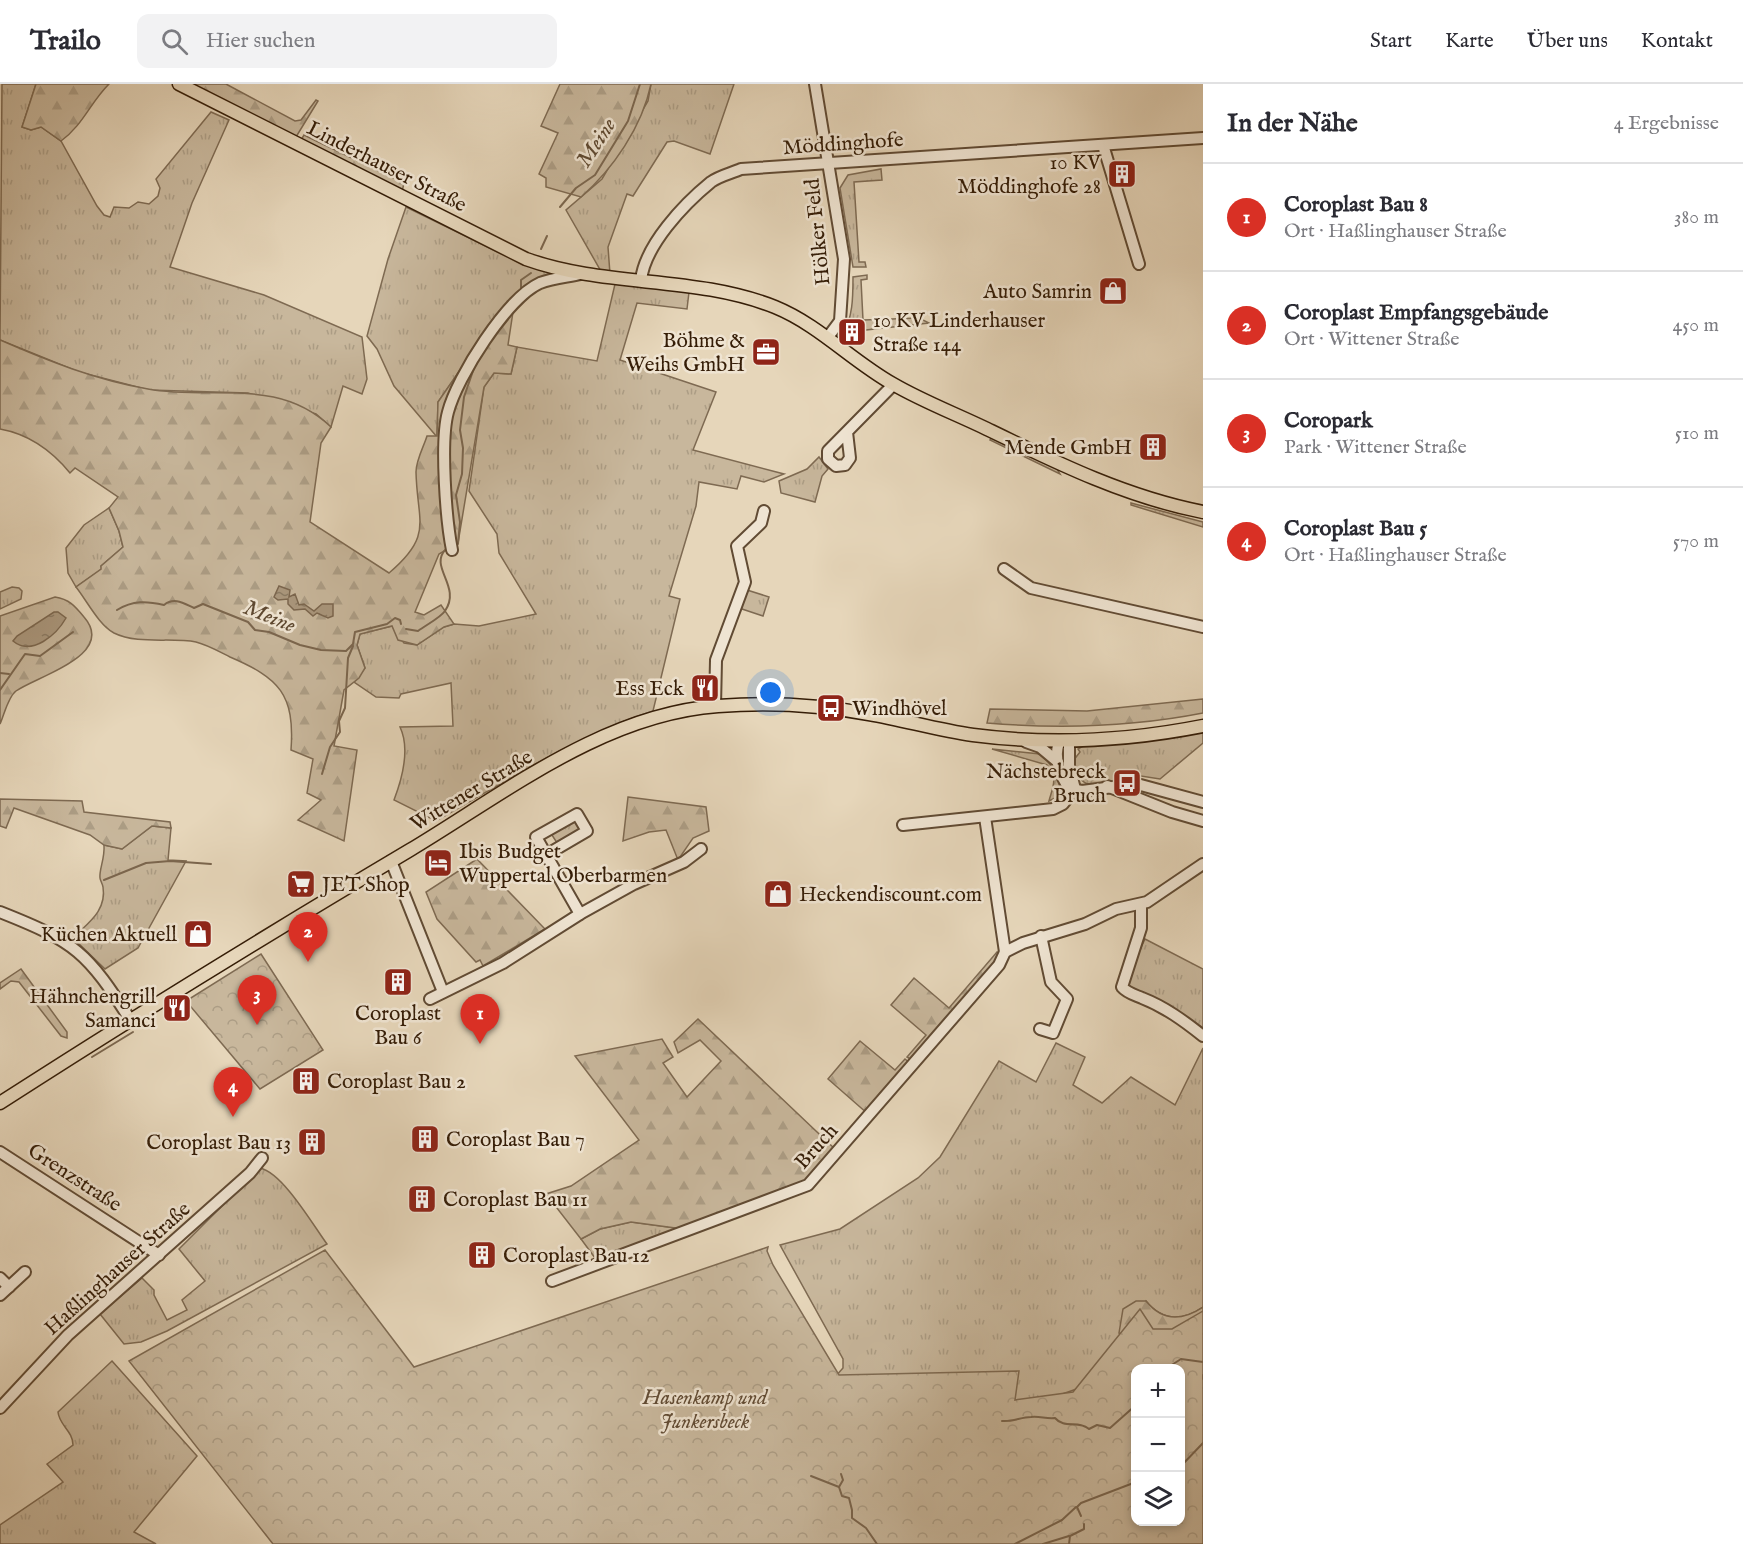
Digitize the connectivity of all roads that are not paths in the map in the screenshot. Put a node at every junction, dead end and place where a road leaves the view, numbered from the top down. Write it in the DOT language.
graph roads {
  1 [pos="179,84"];
  2 [pos="815,84"];
  3 [pos="1203,138"];
  4 [pos="1103,145"];
  5 [pos="829,164"];
  6 [pos="1139,264"];
  7 [pos="581,274"];
  8 [pos="641,280"];
  9 [pos="828,337"];
  10 [pos="894,385"];
  11 [pos="847,432"];
  12 [pos="764,511"];
  13 [pos="1203,512"];
  14 [pos="452,550"];
  15 [pos="1004,569"];
  16 [pos="1203,627"];
  17 [pos="715,706"];
  18 [pos="1203,726"];
  19 [pos="1021,740"];
  20 [pos="1066,740"];
  21 [pos="1059,763"];
  22 [pos="1107,786"];
  23 [pos="1075,789"];
  24 [pos="1203,802"];
  25 [pos="985,817"];
  26 [pos="1203,821"];
  27 [pos="903,825"];
  28 [pos="701,849"];
  29 [pos="546,855"];
  30 [pos="391,861"];
  31 [pos="1203,864"];
  32 [pos="1142,904"];
  33 [pos="0,912"];
  34 [pos="580,914"];
  35 [pos="1041,936"];
  36 [pos="1005,952"];
  37 [pos="443,992"];
  38 [pos="430,999"];
  39 [pos="130,1021"];
  40 [pos="1040,1029"];
  41 [pos="1203,1036"];
  42 [pos="0,1103"];
  43 [pos="0,1152"];
  44 [pos="262,1158"];
  45 [pos="159,1255"];
  46 [pos="25,1272"];
  47 [pos="0,1278"];
  48 [pos="552,1281"];
  49 [pos="9,1287"];
  50 [pos="0,1295"];
  51 [pos="0,1408"];
  1 -- 7 [label="main road, Linderhauser Straße"];
  2 -- 5 [label="street, Hölker Feld"];
  3 -- 4 [label="street, Möddinghofe"];
  4 -- 5 [label="street, Möddinghofe"];
  4 -- 6 [label="street"];
  5 -- 8 [label="street, Möddinghofe"];
  5 -- 9 [label="street, Hölker Feld"];
  7 -- 8 [label="main road, Linderhauser Straße"];
  7 -- 14 [label="street, Linderhauser Straße"];
  8 -- 9 [label="main road, Linderhauser Straße"];
  9 -- 10 [label="main road, Linderhauser Straße"];
  10 -- 11 [label="street"];
  10 -- 13 [label="main road, Linderhauser Straße"];
  12 -- 17 [label="street"];
  15 -- 16 [label="street"];
  17 -- 19 [label="main road, Wittener Straße"];
  17 -- 30 [label="main road, Wittener Straße"];
  18 -- 20 [label="main road, Wittener Straße"];
  19 -- 20 [label="main road, Wittener Straße"];
  19 -- 21 [label="street, Wittener Straße"];
  20 -- 21 [label="street"];
  20 -- 23 [label="street"];
  21 -- 23 [label="street, Wittener Straße"];
  22 -- 23 [label="street"];
  22 -- 24 [label="street"];
  22 -- 26 [label="street"];
  23 -- 25 [label="street"];
  25 -- 27 [label="street"];
  25 -- 36 [label="street"];
  28 -- 34 [label="street"];
  29 -- 29 [label="street"];
  29 -- 34 [label="street"];
  30 -- 37 [label="street"];
  30 -- 39 [label="main road, Wittener Straße"];
  31 -- 32 [label="street"];
  32 -- 35 [label="street"];
  32 -- 41 [label="street"];
  33 -- 39 [label="street"];
  34 -- 37 [label="street"];
  35 -- 36 [label="street"];
  35 -- 40 [label="street"];
  36 -- 48 [label="street, Bruch"];
  37 -- 38 [label="street"];
  39 -- 42 [label="main road, Wittener Straße"];
  43 -- 45 [label="street, Grenzstraße"];
  44 -- 45 [label="street, Haßlinghauser Straße"];
  45 -- 51 [label="street, Haßlinghauser Straße"];
  46 -- 49 [label="street"];
  47 -- 49 [label="street"];
  49 -- 50 [label="street"];
}
